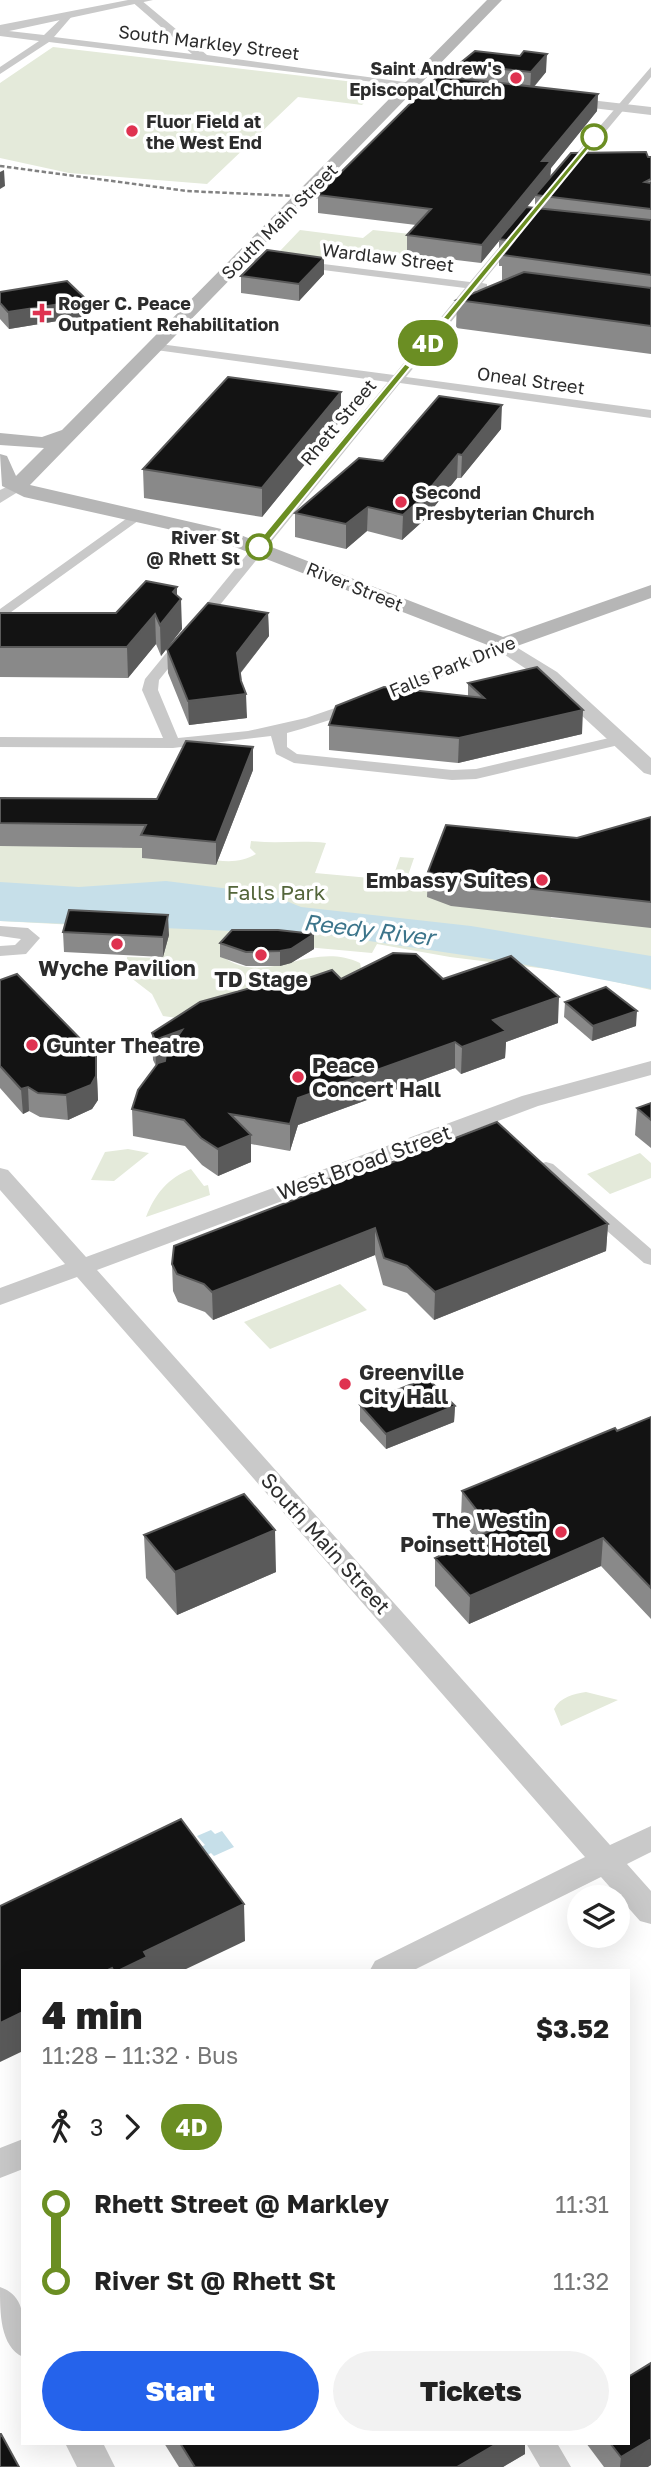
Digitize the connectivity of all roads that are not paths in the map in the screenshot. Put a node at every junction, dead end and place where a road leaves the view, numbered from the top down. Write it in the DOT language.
graph roads {
  1 [pos="495,0"];
  2 [pos="140,1"];
  3 [pos="68,15"];
  4 [pos="0,31"];
  5 [pos="45,40"];
  6 [pos="206,60"];
  7 [pos="651,70"];
  8 [pos="0,71"];
  9 [pos="414,84"];
  10 [pos="435,86"];
  11 [pos="545,99"];
  12 [pos="618,107"];
  13 [pos="651,111"];
  14 [pos="555,186"];
  15 [pos="523,226"];
  16 [pos="245,256"];
  17 [pos="474,286"];
  18 [pos="501,289"];
  19 [pos="156,346"];
  20 [pos="399,379"];
  21 [pos="651,414"];
  22 [pos="72,433"];
  23 [pos="0,439"];
  24 [pos="0,460"];
  25 [pos="18,487"];
  26 [pos="0,498"];
  27 [pos="137,514"];
  28 [pos="259,547"];
  29 [pos="651,591"];
  30 [pos="0,616"];
  31 [pos="503,645"];
  32 [pos="280,729"];
  33 [pos="622,740"];
  34 [pos="0,742"];
  35 [pos="173,743"];
  36 [pos="651,769"];
  37 [pos="0,931"];
  38 [pos="0,951"];
  39 [pos="651,1068"];
  40 [pos="531,1155"];
  41 [pos="0,1175"];
  42 [pos="651,1259"];
  43 [pos="82,1267"];
  44 [pos="0,1297"];
  45 [pos="651,1839"];
  46 [pos="606,1860"];
  47 [pos="651,1912"];
  48 [pos="388,1969"];
  49 [pos="21,2154"];
  50 [pos="0,2164"];
  51 [pos="0,2302"];
  52 [pos="21,2338"];
  53 [pos="84,2445"];
  54 [pos="541,2445"];
  55 [pos="97,2467"];
  56 [pos="556,2467"];
  1 -- 9 [label="main road, South Main Street"];
  2 -- 3 [label="street"];
  2 -- 6 [label="street"];
  3 -- 4 [label="street"];
  3 -- 5 [label="street"];
  4 -- 5 [label="street, South Markley Street"];
  5 -- 6 [label="street, South Markley Street"];
  5 -- 8 [label="street"];
  6 -- 9 [label="street, South Markley Street"];
  7 -- 12 [label="street"];
  9 -- 10 [label="street"];
  9 -- 16 [label="main road, South Main Street"];
  11 -- 12 [label="street"];
  12 -- 13 [label="street"];
  12 -- 14 [label="street"];
  15 -- 17 [label="street, Rhett Street"];
  16 -- 17 [label="street, Wardlaw Street"];
  16 -- 19 [label="main road, South Main Street"];
  17 -- 18 [label="street, Wardlaw Street"];
  17 -- 20 [label="street, Rhett Street"];
  19 -- 20 [label="street, Oneal Street"];
  19 -- 22 [label="main road, South Main Street"];
  20 -- 21 [label="street, Oneal Street"];
  20 -- 28 [label="street, Rhett Street"];
  22 -- 23 [label="main road"];
  22 -- 25 [label="main road, South Main Street"];
  24 -- 25 [label="main road"];
  25 -- 26 [label="street, South Main Street"];
  25 -- 27 [label="main road, River Street"];
  27 -- 28 [label="main road, River Street"];
  27 -- 30 [label="street"];
  28 -- 31 [label="main road, River Street"];
  28 -- 35 [label="street, Rhett Street"];
  29 -- 31 [label="main road, Falls Park Drive"];
  31 -- 32 [label="street, Falls Park Drive"];
  31 -- 33 [label="street, River Street"];
  32 -- 33 [label="street"];
  32 -- 35 [label="street, Falls Park Drive"];
  33 -- 36 [label="street, River Street"];
  34 -- 35 [label="street, Falls Park Drive"];
  37 -- 38 [label="street"];
  39 -- 43 [label="street, West Broad Street"];
  40 -- 42 [label="street"];
  41 -- 43 [label="street, South Main Street"];
  43 -- 44 [label="street, West Broad Street"];
  43 -- 46 [label="street, South Main Street"];
  45 -- 46 [label="street"];
  46 -- 47 [label="street, South Main Street"];
  46 -- 48 [label="street"];
  49 -- 50 [label="street"];
  51 -- 52 [label="street"];
  53 -- 55 [label="street"];
  54 -- 56 [label="street"];
}
